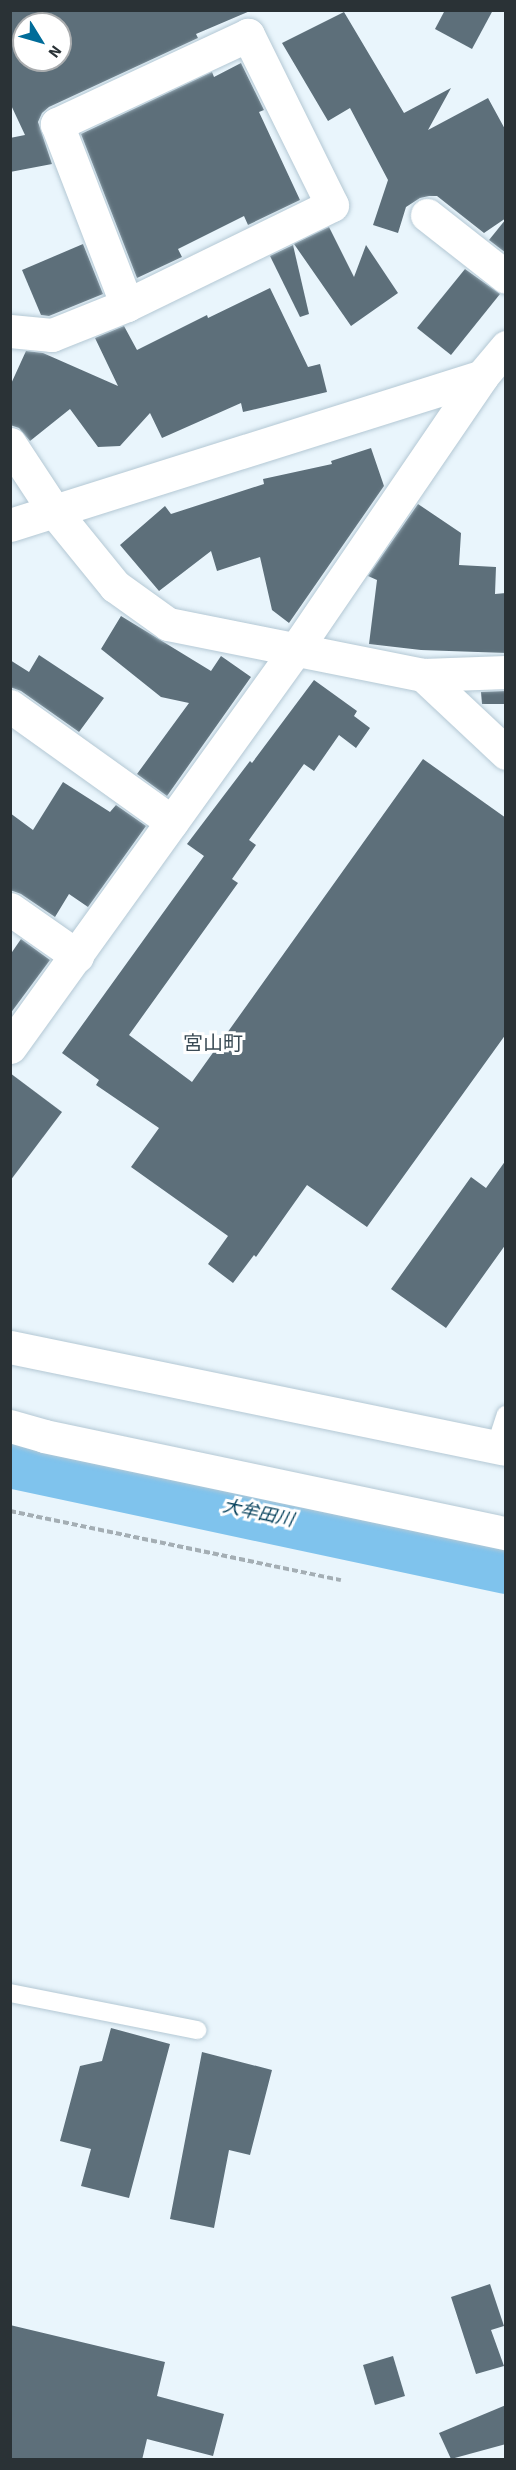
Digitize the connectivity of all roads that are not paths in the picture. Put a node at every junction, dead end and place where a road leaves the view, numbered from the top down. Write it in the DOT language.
graph roads {
  1 [pos="427,215"];
  2 [pos="506,277"];
  3 [pos="127,305"];
  4 [pos="10,331"];
  5 [pos="506,347"];
  6 [pos="482,376"];
  7 [pos="10,444"];
  8 [pos="54,511"];
  9 [pos="10,525"];
  10 [pos="296,649"];
  11 [pos="506,672"];
  12 [pos="423,675"];
  13 [pos="10,706"];
  14 [pos="506,753"];
  15 [pos="172,822"];
  16 [pos="10,909"];
  17 [pos="77,956"];
  18 [pos="10,1047"];
  19 [pos="10,1347"];
  20 [pos="506,1415"];
  21 [pos="10,1426"];
  22 [pos="500,1449"];
  23 [pos="506,1533"];
  24 [pos="10,1993"];
  25 [pos="197,2030"];
  1 -- 2 [label="street"];
  3 -- 3 [label="street"];
  3 -- 4 [label="street"];
  5 -- 6 [label="street"];
  6 -- 8 [label="street"];
  6 -- 10 [label="street"];
  7 -- 8 [label="street"];
  8 -- 9 [label="street"];
  8 -- 10 [label="street"];
  10 -- 12 [label="street"];
  10 -- 15 [label="street"];
  11 -- 12 [label="street"];
  12 -- 14 [label="street"];
  13 -- 15 [label="street"];
  15 -- 17 [label="street"];
  16 -- 17 [label="street"];
  17 -- 18 [label="street"];
  19 -- 22 [label="street"];
  20 -- 22 [label="lane"];
  21 -- 23 [label="street"];
  24 -- 25 [label="lane"];
}
